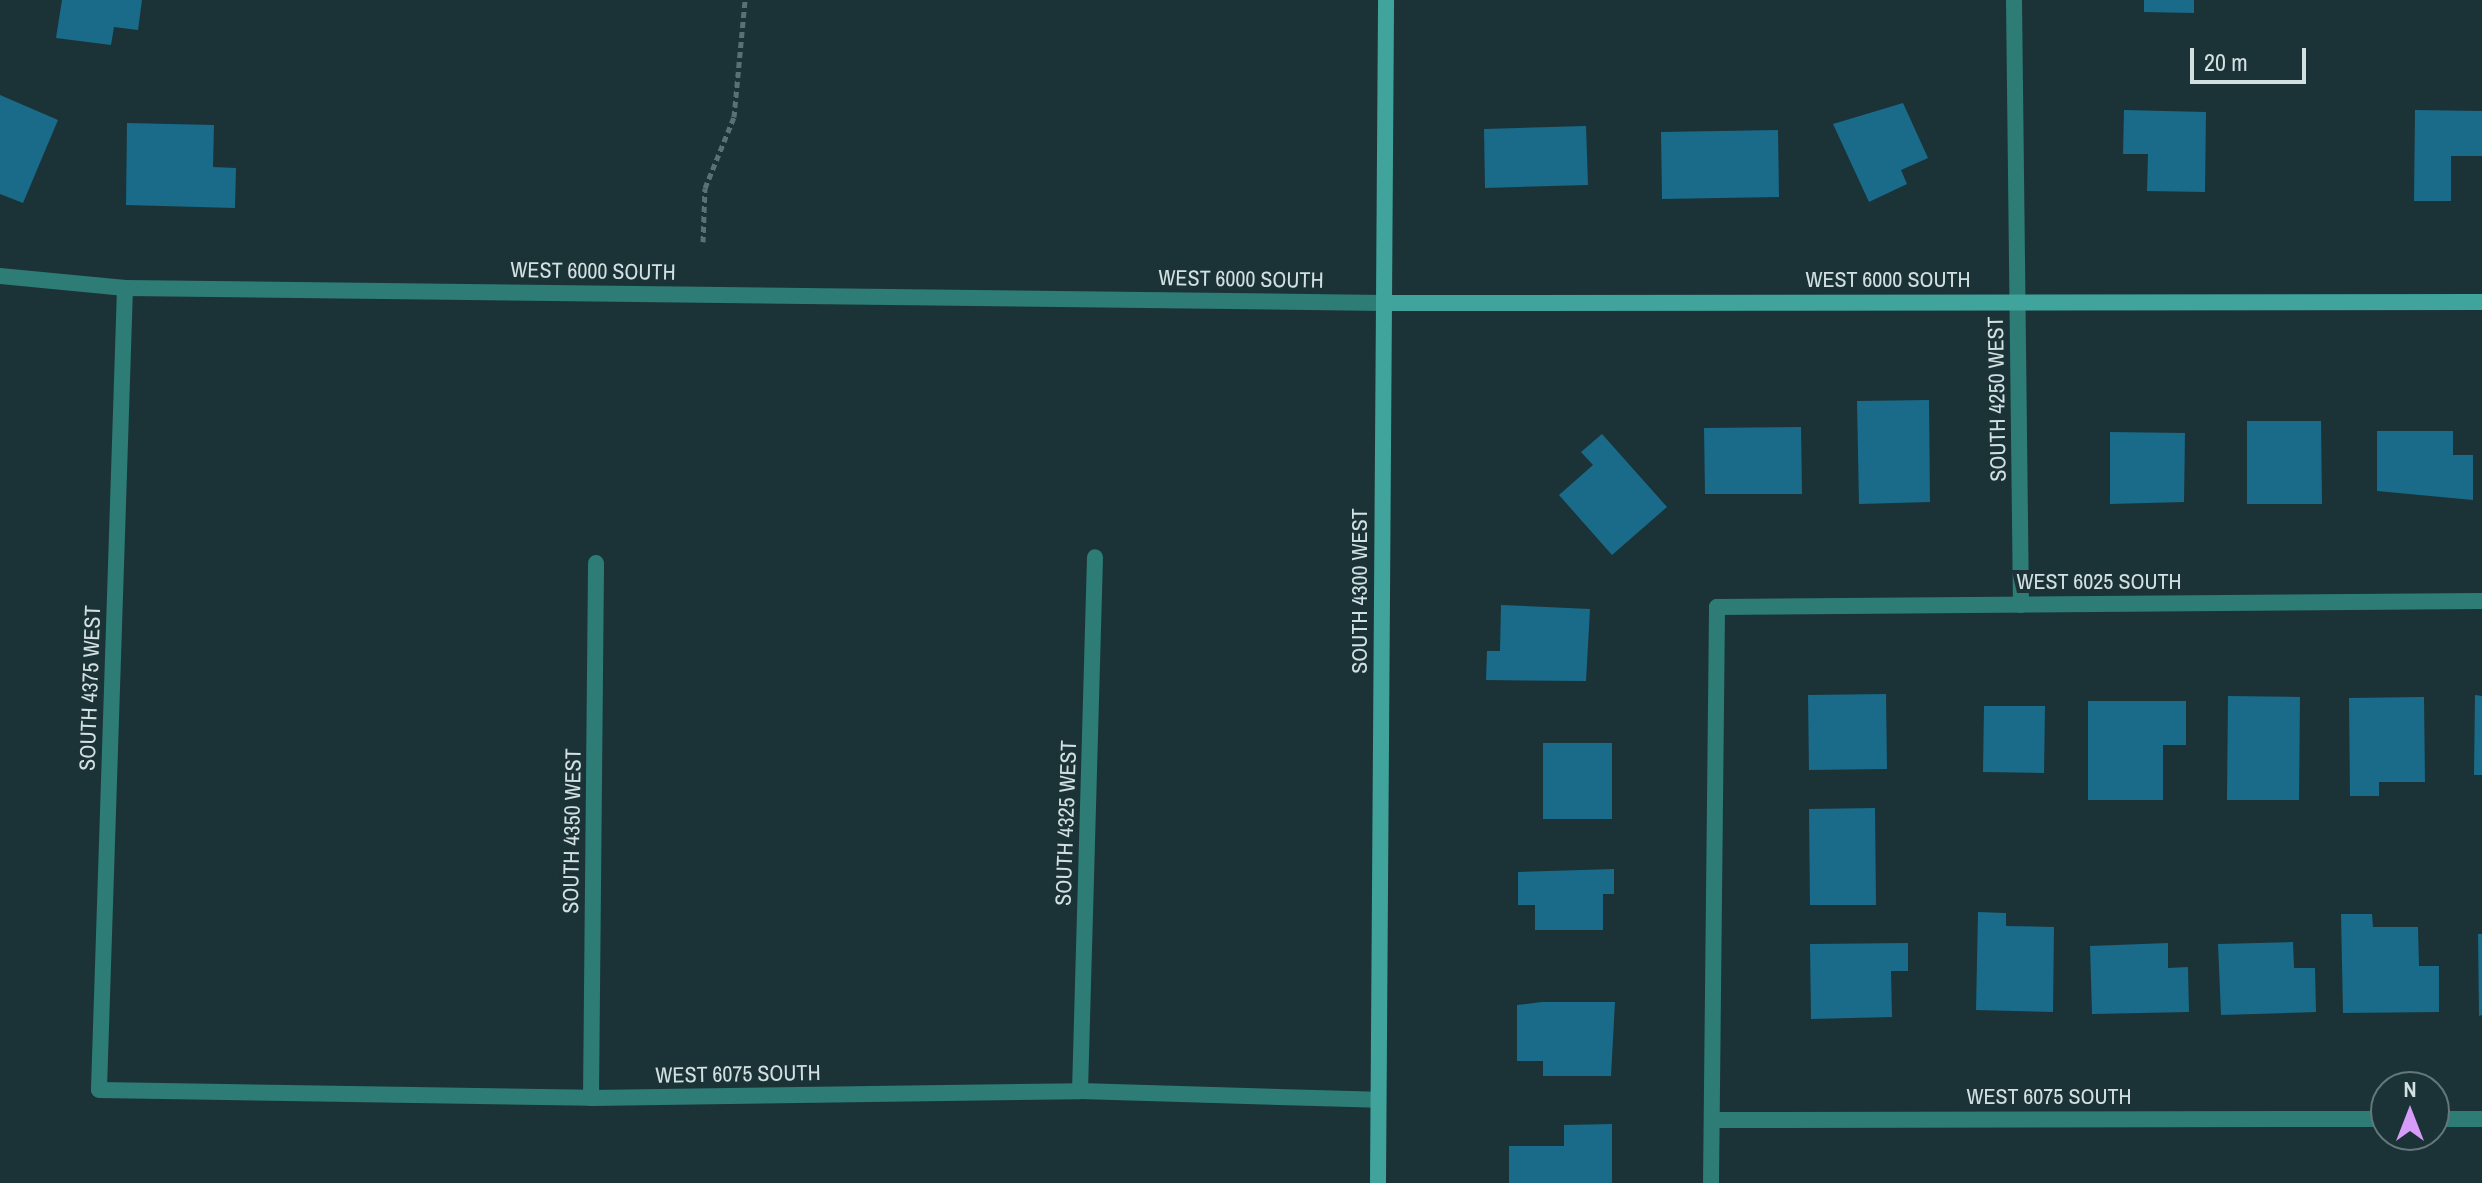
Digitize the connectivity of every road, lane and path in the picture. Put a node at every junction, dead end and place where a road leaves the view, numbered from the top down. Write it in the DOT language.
graph roads {
  1 [pos="745,0"];
  2 [pos="1386,0"];
  3 [pos="2014,0"];
  4 [pos="703,242"];
  5 [pos="0,276"];
  6 [pos="125,288"];
  7 [pos="2018,302"];
  8 [pos="2482,302"];
  9 [pos="1384,303"];
  10 [pos="1095,557"];
  11 [pos="596,563"];
  12 [pos="2482,601"];
  13 [pos="2021,605"];
  14 [pos="99,1090"];
  15 [pos="1080,1091"];
  16 [pos="591,1098"];
  17 [pos="1378,1100"];
  18 [pos="2370,1119"];
  19 [pos="2450,1119"];
  20 [pos="2482,1119"];
  21 [pos="1712,1120"];
  22 [pos="1378,1183"];
  23 [pos="1711,1183"];
  1 -- 4 [label="path"];
  2 -- 9 [label="main road, SOUTH 4300 WEST"];
  3 -- 7 [label="street, SOUTH 4250 WEST"];
  5 -- 6 [label="street, WEST 6000 SOUTH"];
  6 -- 9 [label="street, WEST 6000 SOUTH"];
  6 -- 14 [label="street, SOUTH 4375 WEST"];
  7 -- 8 [label="main road, WEST 6000 SOUTH"];
  7 -- 9 [label="main road, WEST 6000 SOUTH"];
  7 -- 13 [label="street, SOUTH 4250 WEST"];
  9 -- 17 [label="main road, SOUTH 4300 WEST"];
  10 -- 15 [label="street, SOUTH 4325 WEST"];
  11 -- 16 [label="street, SOUTH 4350 WEST"];
  12 -- 13 [label="street, WEST 6025 SOUTH"];
  13 -- 21 [label="street, WEST 6025 SOUTH"];
  14 -- 16 [label="street, WEST 6075 SOUTH"];
  15 -- 16 [label="street, WEST 6075 SOUTH"];
  15 -- 17 [label="street, WEST 6075 SOUTH"];
  17 -- 22 [label="main road, SOUTH 4300 WEST"];
  18 -- 21 [label="street, WEST 6075 SOUTH"];
  19 -- 20 [label="street"];
  21 -- 23 [label="street"];
}
